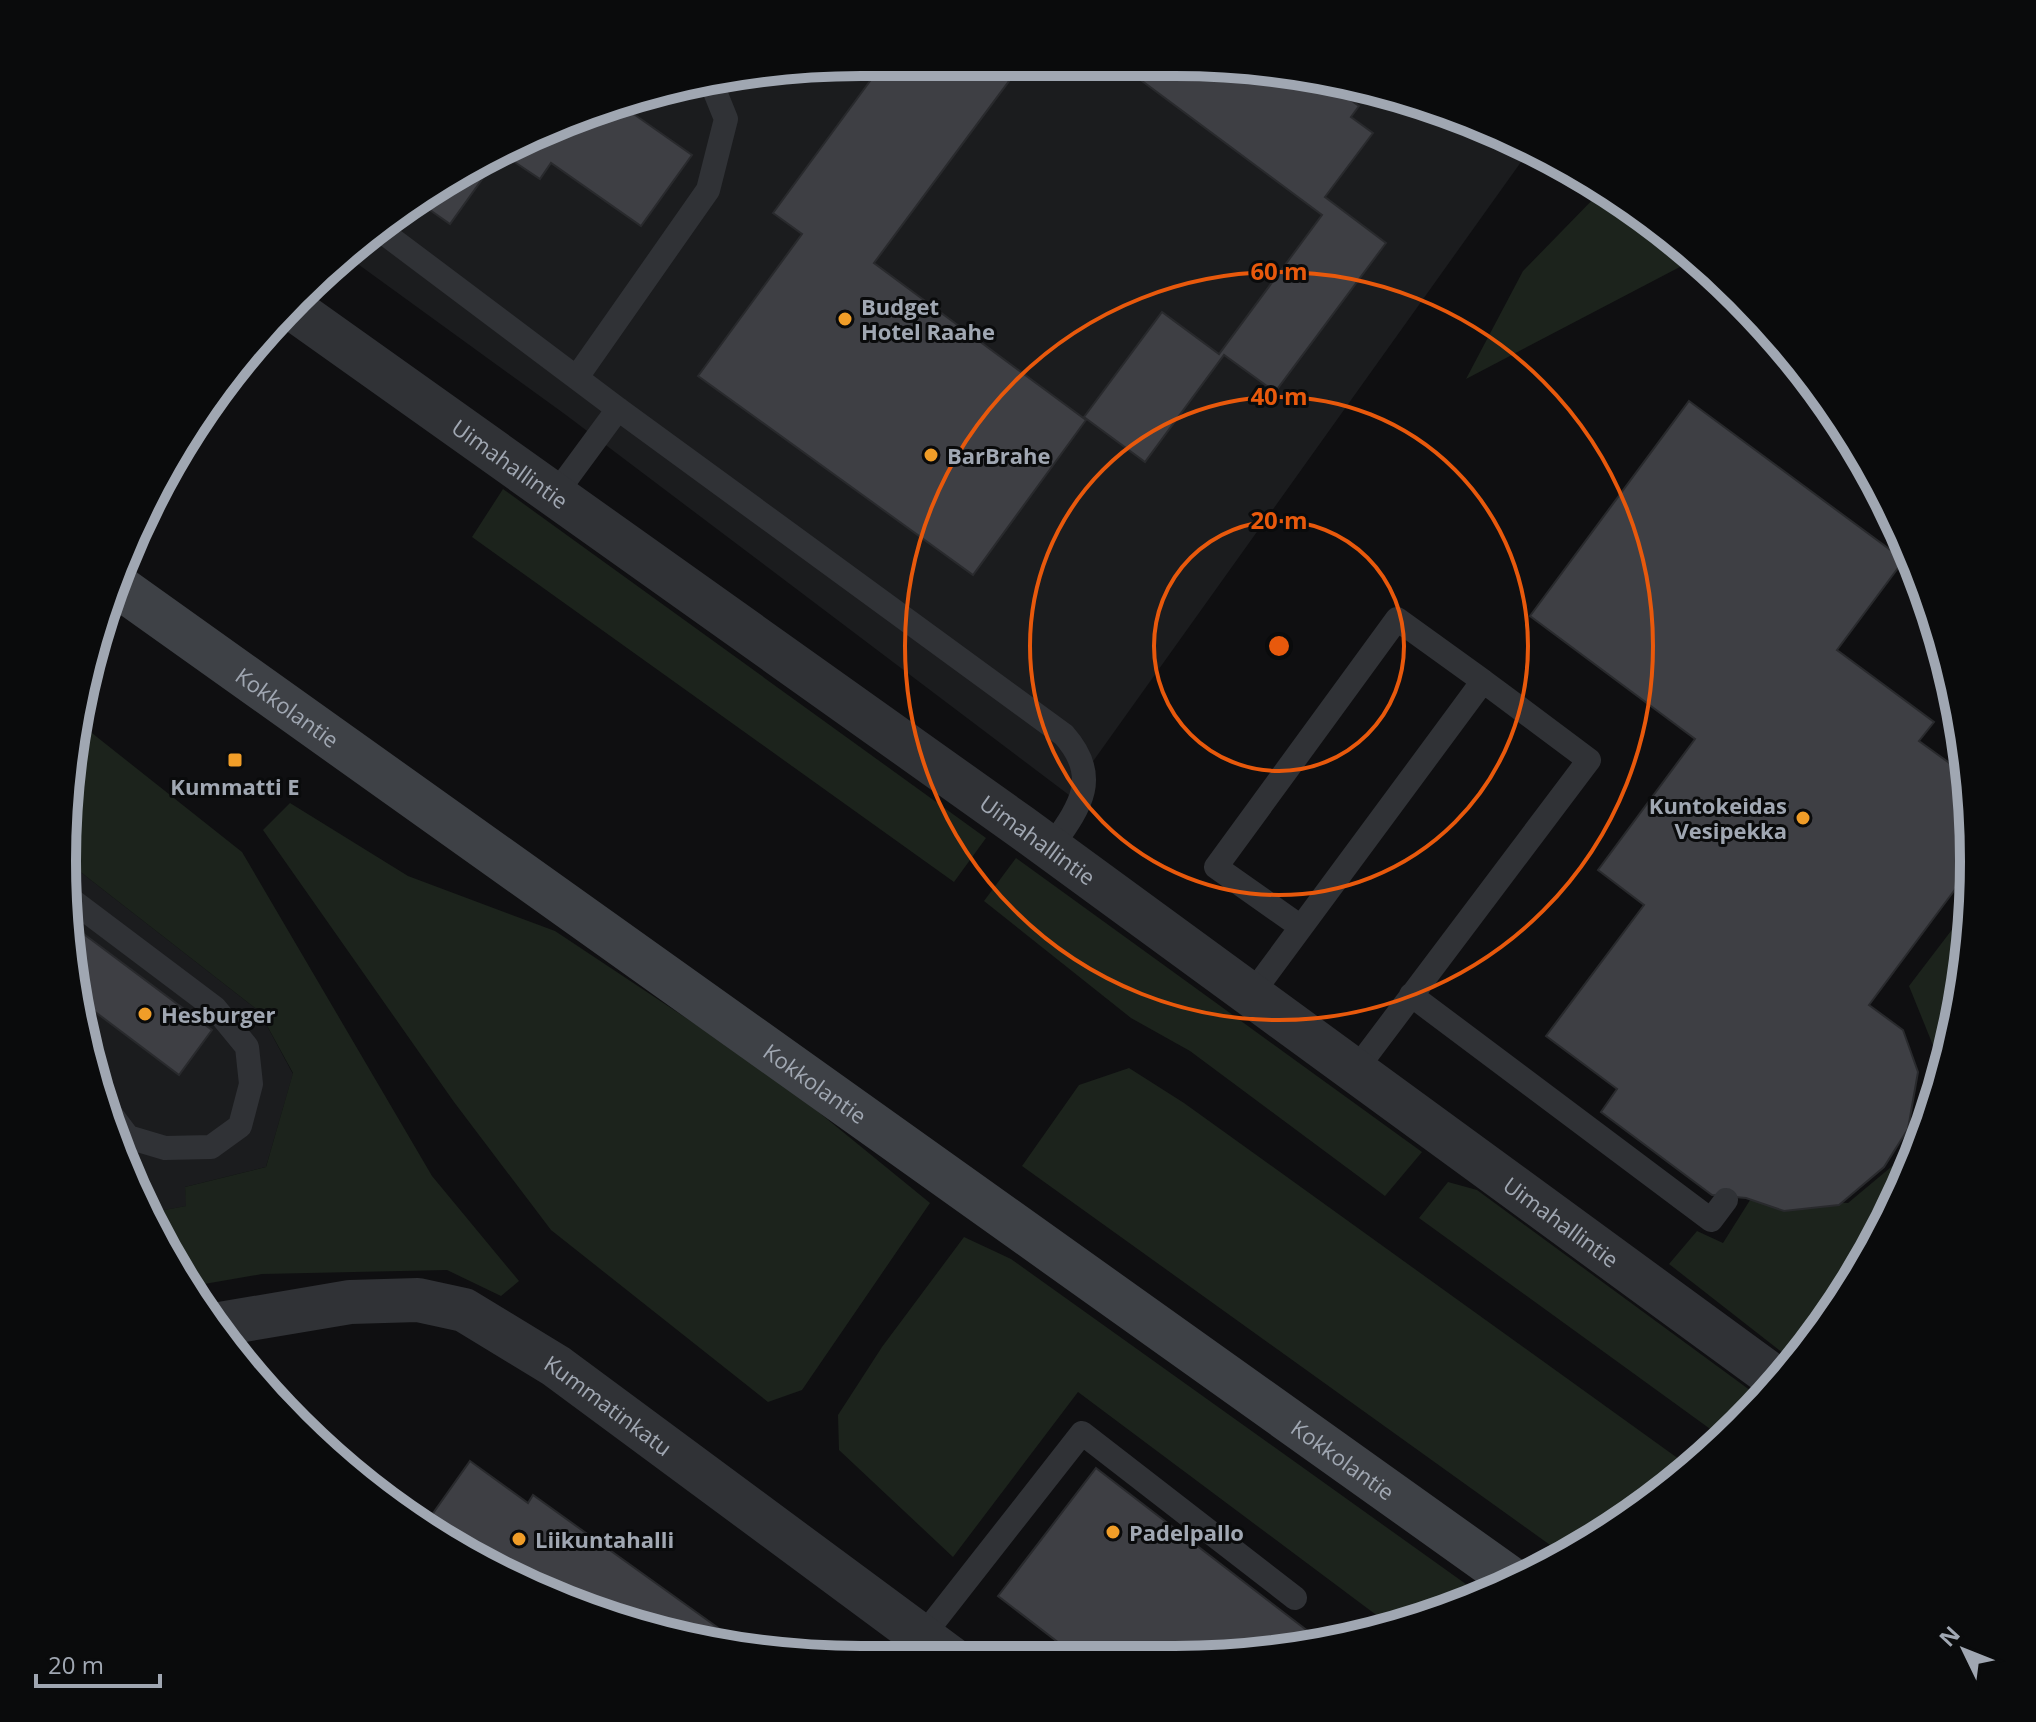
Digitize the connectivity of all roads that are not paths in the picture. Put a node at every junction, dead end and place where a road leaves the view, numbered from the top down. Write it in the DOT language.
graph roads {
  1 [pos="714,90"];
  2 [pos="387,235"];
  3 [pos="299,313"];
  4 [pos="577,377"];
  5 [pos="618,409"];
  6 [pos="554,496"];
  7 [pos="125,591"];
  8 [pos="1483,681"];
  9 [pos="1050,849"];
  10 [pos="78,905"];
  11 [pos="1301,927"];
  12 [pos="1251,995"];
  13 [pos="1411,995"];
  14 [pos="1354,1072"];
  15 [pos="128,1140"];
  16 [pos="1726,1200"];
  17 [pos="226,1323"];
  18 [pos="1769,1374"];
  19 [pos="1503,1573"];
  20 [pos="1295,1598"];
  21 [pos="934,1646"];
  22 [pos="938,1646"];
  1 -- 4 [label="lane"];
  2 -- 4 [label="lane"];
  3 -- 6 [label="street, Uimahallintie"];
  4 -- 5 [label="lane"];
  5 -- 6 [label="lane"];
  5 -- 9 [label="lane"];
  6 -- 9 [label="street, Uimahallintie"];
  7 -- 19 [label="main road, Kokkolantie"];
  8 -- 11 [label="lane"];
  8 -- 11 [label="lane"];
  8 -- 13 [label="lane"];
  9 -- 12 [label="street, Uimahallintie"];
  10 -- 15 [label="lane"];
  11 -- 12 [label="lane"];
  12 -- 14 [label="street, Uimahallintie"];
  13 -- 14 [label="lane"];
  13 -- 16 [label="lane"];
  14 -- 18 [label="street, Uimahallintie"];
  17 -- 21 [label="street, Kummatinkatu"];
  20 -- 22 [label="lane"];
}
